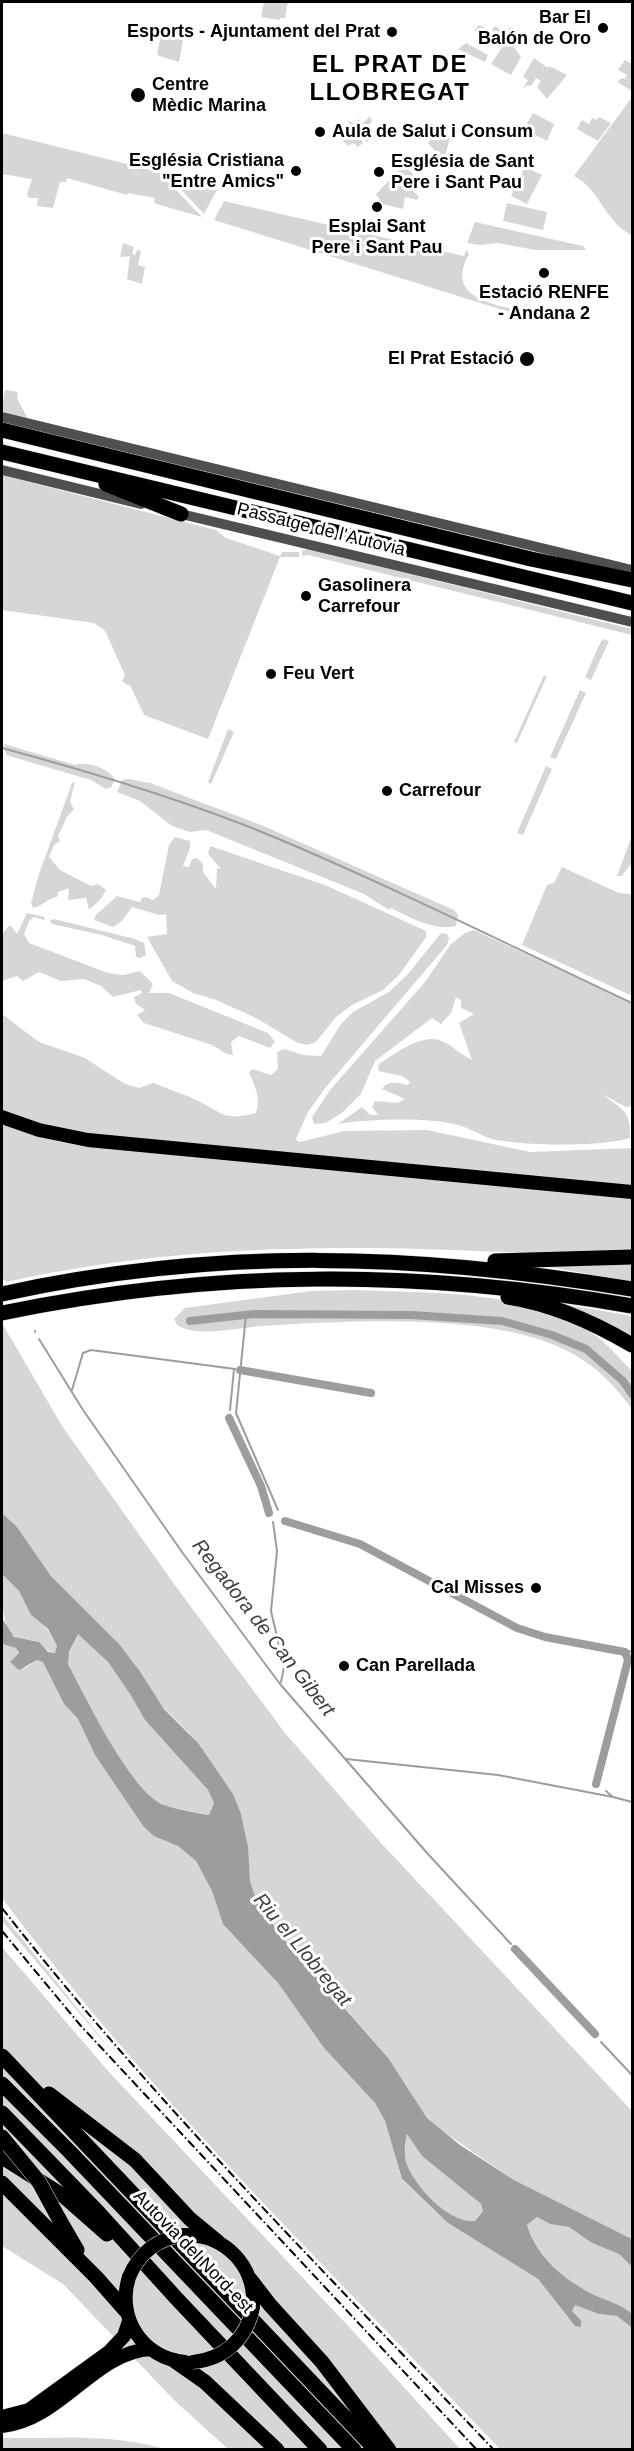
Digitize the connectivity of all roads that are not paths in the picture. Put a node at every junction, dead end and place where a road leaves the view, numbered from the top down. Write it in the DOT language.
graph roads {
  1 [pos="2,417"];
  2 [pos="2,430"];
  3 [pos="2,452"];
  4 [pos="2,457"];
  5 [pos="2,470"];
  6 [pos="181,514"];
  7 [pos="531,559"];
  8 [pos="633,570"];
  9 [pos="633,580"];
  10 [pos="633,588"];
  11 [pos="633,603"];
  12 [pos="633,622"];
  13 [pos="2,1117"];
  14 [pos="633,1192"];
  15 [pos="633,1257"];
  16 [pos="460,1266"];
  17 [pos="392,1279"];
  18 [pos="633,1289"];
  19 [pos="2,1294"];
  20 [pos="633,1306"];
  21 [pos="2,1313"];
  22 [pos="633,1345"];
  23 [pos="2,2054"];
  24 [pos="2,2083"];
  25 [pos="2,2113"];
  26 [pos="2,2137"];
  27 [pos="2,2157"];
  28 [pos="2,2183"];
  29 [pos="218,2242"];
  30 [pos="96,2277"];
  31 [pos="250,2279"];
  32 [pos="177,2300"];
  33 [pos="128,2316"];
  34 [pos="151,2349"];
  35 [pos="175,2361"];
  36 [pos="41,2408"];
  37 [pos="2,2416"];
  38 [pos="2,2426"];
  39 [pos="277,2450"];
  40 [pos="320,2450"];
  41 [pos="354,2450"];
  42 [pos="376,2450"];
  43 [pos="389,2450"];
  1 -- 8 [label="street, Passatge de l'Autovia"];
  2 -- 7 [label="highway"];
  3 -- 11 [label="highway"];
  4 -- 6 [label="highway"];
  5 -- 6 [label="street, Passatge de l'Autovia"];
  6 -- 12 [label="street, Passatge de l'Autovia"];
  7 -- 9 [label="highway"];
  7 -- 10 [label="highway"];
  13 -- 14 [label="main road"];
  15 -- 16 [label="highway"];
  16 -- 18 [label="highway"];
  16 -- 19 [label="highway"];
  17 -- 20 [label="highway"];
  17 -- 21 [label="highway"];
  17 -- 22 [label="highway"];
  23 -- 29 [label="highway"];
  23 -- 42 [label="highway"];
  24 -- 41 [label="highway, Autovia del Nord-est"];
  25 -- 32 [label="highway"];
  26 -- 30 [label="highway, bridge"];
  27 -- 32 [label="highway"];
  28 -- 30 [label="highway"];
  29 -- 31 [label="main road"];
  29 -- 33 [label="main road, bridge"];
  30 -- 33 [label="highway"];
  31 -- 35 [label="main road, bridge"];
  31 -- 43 [label="highway"];
  32 -- 40 [label="highway"];
  33 -- 34 [label="main road"];
  33 -- 36 [label="main road"];
  34 -- 35 [label="main road"];
  34 -- 36 [label="main road"];
  35 -- 39 [label="highway"];
  36 -- 37 [label="main road"];
  36 -- 38 [label="main road"];
}
